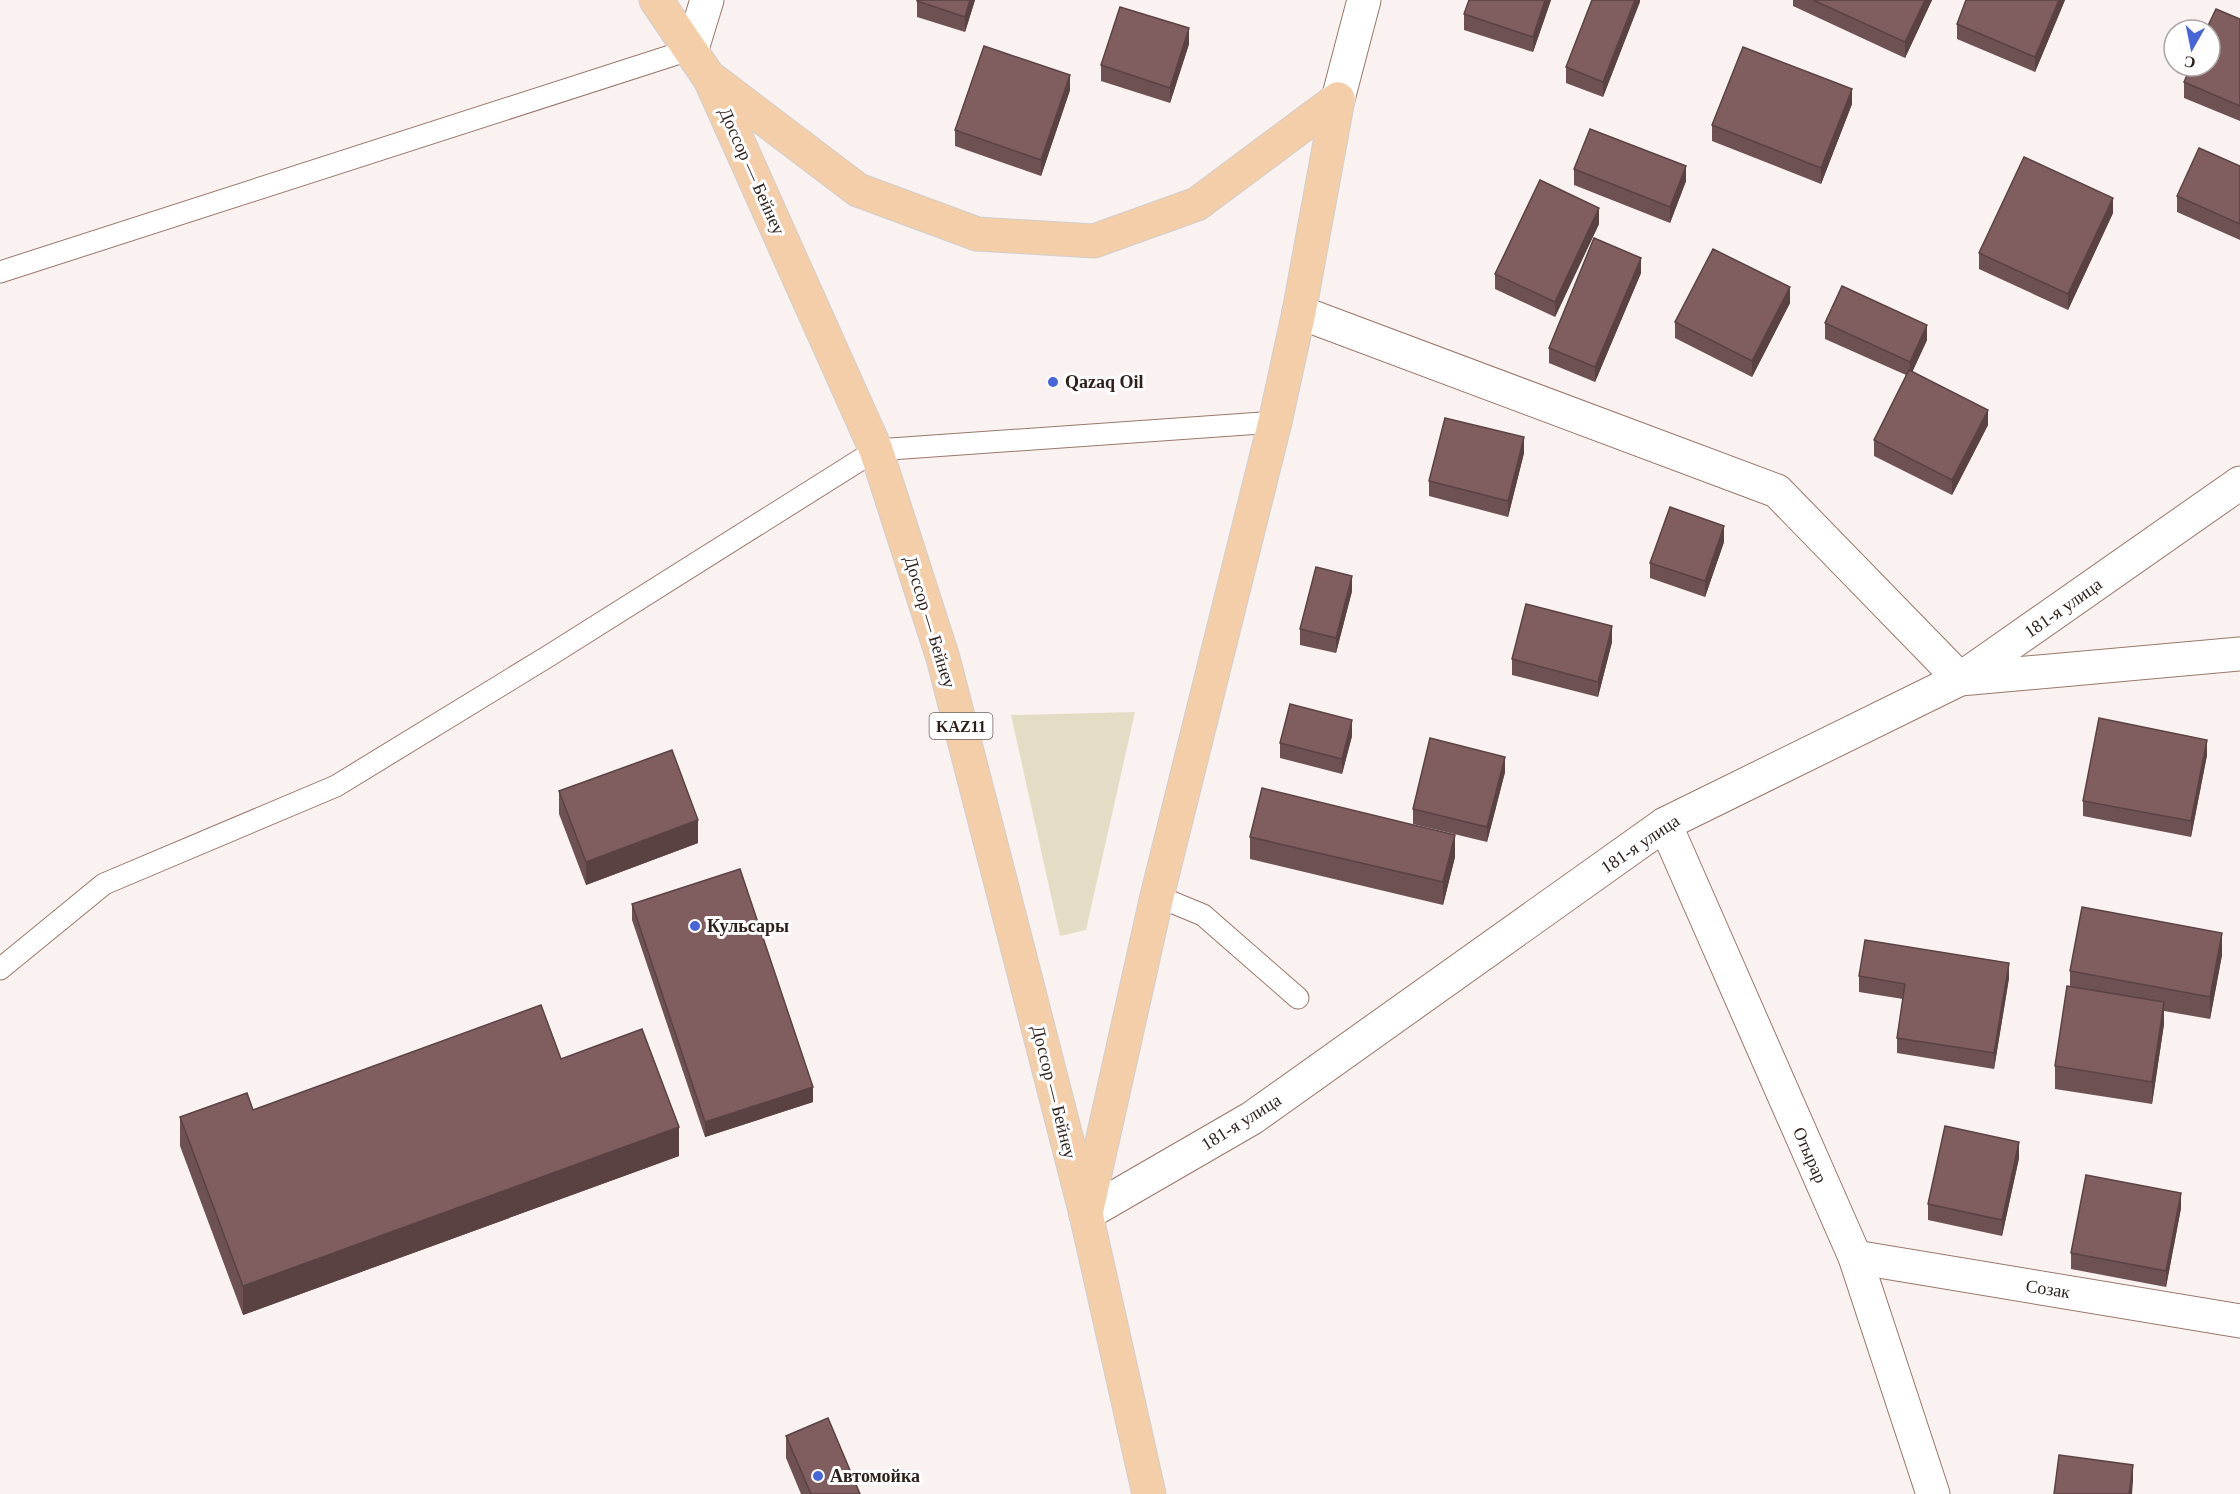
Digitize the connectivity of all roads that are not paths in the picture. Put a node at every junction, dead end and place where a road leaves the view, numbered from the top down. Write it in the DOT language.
graph roads {
  1 [pos="656,0"];
  2 [pos="707,0"];
  3 [pos="1364,0"];
  4 [pos="692,49"];
  5 [pos="710,78"];
  6 [pos="1338,99"];
  7 [pos="0,272"];
  8 [pos="1299,312"];
  9 [pos="1275,422"];
  10 [pos="876,450"];
  11 [pos="2240,483"];
  12 [pos="2240,654"];
  13 [pos="1960,679"];
  14 [pos="1665,824"];
  15 [pos="1157,896"];
  16 [pos="0,969"];
  17 [pos="1298,998"];
  18 [pos="1086,1214"];
  19 [pos="1855,1257"];
  20 [pos="2240,1321"];
  21 [pos="1149,1494"];
  22 [pos="1933,1494"];
  1 -- 4 [label="highway, Доссор — Бейнеу / KAZ11"];
  2 -- 4 [label="street"];
  3 -- 6 [label="street"];
  4 -- 5 [label="highway, Доссор — Бейнеу / KAZ11"];
  4 -- 7 [label="lane"];
  5 -- 6 [label="highway"];
  5 -- 10 [label="highway, Доссор — Бейнеу / KAZ11"];
  6 -- 8 [label="highway"];
  8 -- 9 [label="highway"];
  8 -- 13 [label="street"];
  9 -- 10 [label="lane"];
  9 -- 15 [label="highway"];
  10 -- 16 [label="lane"];
  10 -- 18 [label="highway, Доссор — Бейнеу / KAZ11"];
  11 -- 13 [label="street, 181-я улица"];
  12 -- 13 [label="street"];
  13 -- 14 [label="street, 181-я улица"];
  14 -- 18 [label="street, 181-я улица"];
  14 -- 19 [label="street, Отырар"];
  15 -- 17 [label="lane"];
  15 -- 18 [label="highway"];
  18 -- 21 [label="highway, Доссор — Бейнеу / KAZ11"];
  19 -- 20 [label="street, Созак"];
  19 -- 22 [label="street, Отырар"];
}
